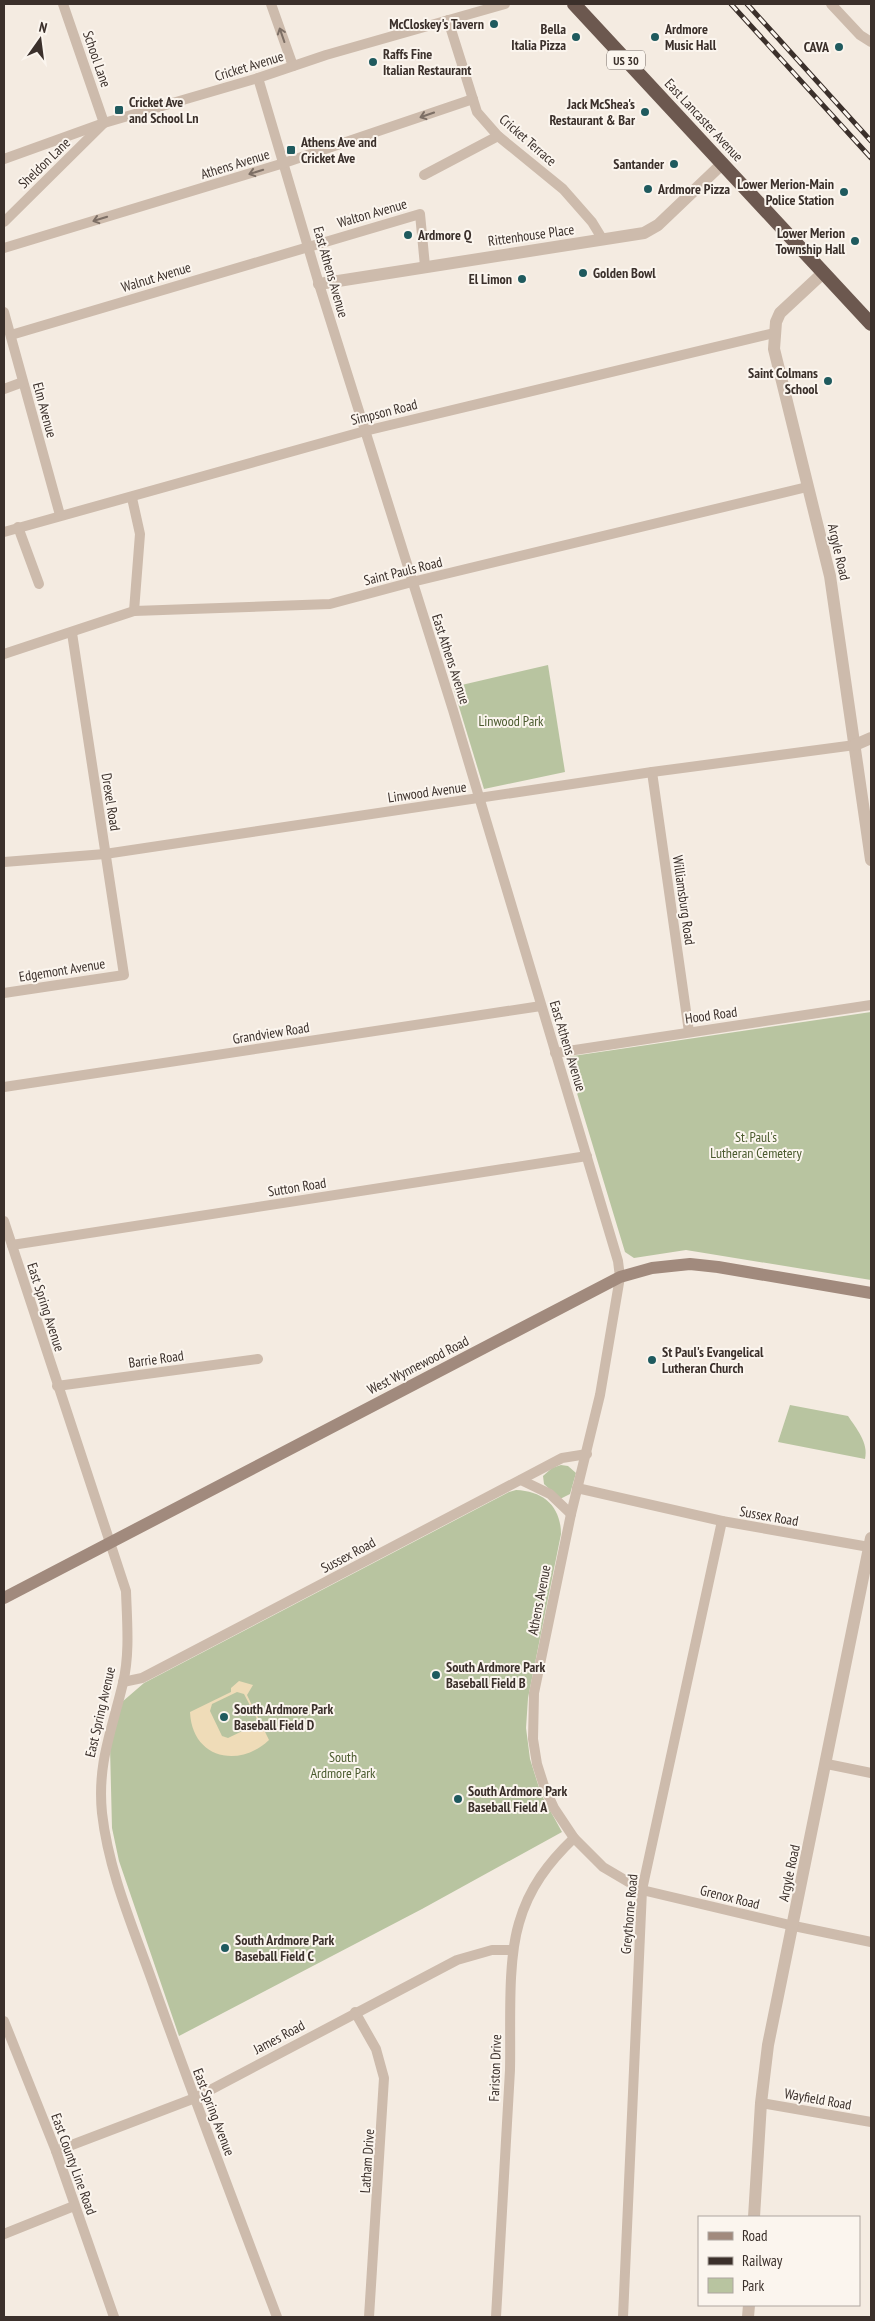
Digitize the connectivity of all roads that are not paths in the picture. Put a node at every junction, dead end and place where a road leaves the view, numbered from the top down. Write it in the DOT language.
graph roads {
  1 [pos="63,4"];
  2 [pos="271,4"];
  3 [pos="505,4"];
  4 [pos="574,4"];
  5 [pos="831,4"];
  6 [pos="448,20"];
  7 [pos="871,42"];
  8 [pos="293,66"];
  9 [pos="258,78"];
  10 [pos="473,99"];
  11 [pos="104,123"];
  12 [pos="498,136"];
  13 [pos="4,159"];
  14 [pos="284,163"];
  15 [pos="722,164"];
  16 [pos="424,175"];
  17 [pos="4,222"];
  18 [pos="603,240"];
  19 [pos="309,246"];
  20 [pos="4,248"];
  21 [pos="425,266"];
  22 [pos="823,273"];
  23 [pos="319,284"];
  24 [pos="4,312"];
  25 [pos="871,324"];
  26 [pos="774,333"];
  27 [pos="11,335"];
  28 [pos="24,382"];
  29 [pos="4,389"];
  30 [pos="365,430"];
  31 [pos="807,487"];
  32 [pos="132,498"];
  33 [pos="60,515"];
  34 [pos="18,527"];
  35 [pos="4,532"];
  36 [pos="412,582"];
  37 [pos="39,584"];
  38 [pos="134,611"];
  39 [pos="72,633"];
  40 [pos="4,654"];
  41 [pos="871,738"];
  42 [pos="854,745"];
  43 [pos="652,772"];
  44 [pos="478,799"];
  45 [pos="105,854"];
  46 [pos="871,860"];
  47 [pos="4,862"];
  48 [pos="124,975"];
  49 [pos="4,993"];
  50 [pos="871,1005"];
  51 [pos="542,1006"];
  52 [pos="689,1032"];
  53 [pos="556,1053"];
  54 [pos="4,1087"];
  55 [pos="587,1156"];
  56 [pos="4,1222"];
  57 [pos="12,1245"];
  58 [pos="620,1278"];
  59 [pos="871,1293"];
  60 [pos="258,1359"];
  61 [pos="57,1386"];
  62 [pos="587,1454"];
  63 [pos="521,1480"];
  64 [pos="577,1488"];
  65 [pos="571,1514"];
  66 [pos="722,1521"];
  67 [pos="110,1540"];
  68 [pos="870,1542"];
  69 [pos="4,1598"];
  70 [pos="123,1682"];
  71 [pos="827,1764"];
  72 [pos="871,1773"];
  73 [pos="574,1838"];
  74 [pos="642,1890"];
  75 [pos="794,1926"];
  76 [pos="871,1942"];
  77 [pos="513,1950"];
  78 [pos="355,2012"];
  79 [pos="4,2021"];
  80 [pos="194,2098"];
  81 [pos="761,2103"];
  82 [pos="871,2122"];
  83 [pos="56,2151"];
  84 [pos="74,2206"];
  85 [pos="754,2216"];
  86 [pos="4,2234"];
  87 [pos="114,2317"];
  88 [pos="277,2317"];
  89 [pos="369,2317"];
  90 [pos="496,2317"];
  91 [pos="622,2317"];
  1 -- 11 [label="street, School Lane"];
  8 -- 2 [label="street, one-way"];
  3 -- 6 [label="street, Cricket Avenue"];
  4 -- 15 [label="highway, East Lancaster Avenue / US 30"];
  5 -- 7 [label="street"];
  6 -- 8 [label="street, Cricket Avenue"];
  6 -- 10 [label="street, Cricket Terrace"];
  8 -- 9 [label="street, Cricket Avenue"];
  9 -- 11 [label="street, Cricket Avenue"];
  9 -- 14 [label="street, East Athens Avenue"];
  10 -- 12 [label="street, Cricket Terrace"];
  10 -- 14 [label="street, Athens Avenue, one-way"];
  11 -- 13 [label="street, Cricket Avenue"];
  11 -- 17 [label="street, Sheldon Lane"];
  12 -- 16 [label="street"];
  12 -- 18 [label="street, Cricket Terrace"];
  14 -- 19 [label="street, East Athens Avenue"];
  14 -- 20 [label="street, Athens Avenue, one-way"];
  15 -- 18 [label="street, Rittenhouse Place"];
  15 -- 22 [label="highway, East Lancaster Avenue / US 30"];
  18 -- 21 [label="street, Rittenhouse Place"];
  19 -- 21 [label="street, Walton Avenue"];
  19 -- 23 [label="street, East Athens Avenue"];
  19 -- 27 [label="street, Walnut Avenue"];
  21 -- 23 [label="street, Rittenhouse Place"];
  22 -- 25 [label="highway, East Lancaster Avenue / US 30"];
  22 -- 26 [label="street, Argyle Road"];
  23 -- 30 [label="street, East Athens Avenue"];
  24 -- 27 [label="street, Elm Avenue"];
  26 -- 30 [label="street, Simpson Road"];
  26 -- 31 [label="street, Argyle Road"];
  27 -- 28 [label="street, Elm Avenue"];
  28 -- 29 [label="street"];
  28 -- 33 [label="street, Elm Avenue"];
  30 -- 32 [label="street, Simpson Road"];
  30 -- 36 [label="street, East Athens Avenue"];
  31 -- 36 [label="street, Saint Pauls Road"];
  31 -- 42 [label="street, Argyle Road"];
  32 -- 33 [label="street, Simpson Road"];
  32 -- 38 [label="street"];
  33 -- 34 [label="street, Simpson Road"];
  34 -- 35 [label="street, Simpson Road"];
  34 -- 37 [label="street"];
  36 -- 38 [label="street, Saint Pauls Road"];
  36 -- 44 [label="street, East Athens Avenue"];
  38 -- 39 [label="street, Saint Pauls Road"];
  39 -- 40 [label="street, Saint Pauls Road"];
  39 -- 45 [label="street, Drexel Road"];
  41 -- 42 [label="street"];
  42 -- 43 [label="street, Linwood Avenue"];
  42 -- 46 [label="street, Argyle Road"];
  43 -- 44 [label="street, Linwood Avenue"];
  43 -- 52 [label="street, Williamsburg Road"];
  44 -- 45 [label="street, Linwood Avenue"];
  44 -- 51 [label="street, East Athens Avenue"];
  45 -- 47 [label="street, Linwood Avenue"];
  45 -- 48 [label="street, Drexel Road"];
  48 -- 49 [label="street, Edgemont Avenue"];
  50 -- 52 [label="street, Hood Road"];
  51 -- 53 [label="street, East Athens Avenue"];
  51 -- 54 [label="street, Grandview Road"];
  52 -- 53 [label="street, Hood Road"];
  53 -- 55 [label="street, East Athens Avenue"];
  55 -- 57 [label="street, Sutton Road"];
  55 -- 58 [label="street, East Athens Avenue"];
  56 -- 57 [label="street, East Spring Avenue"];
  57 -- 61 [label="street, East Spring Avenue"];
  58 -- 59 [label="main road, West Wynnewood Road"];
  58 -- 62 [label="street, Athens Avenue"];
  58 -- 67 [label="main road, West Wynnewood Road"];
  60 -- 61 [label="street, Barrie Road"];
  61 -- 67 [label="street, East Spring Avenue"];
  62 -- 63 [label="street, Sussex Road"];
  62 -- 64 [label="street, Athens Avenue"];
  63 -- 65 [label="street"];
  63 -- 70 [label="street, Sussex Road"];
  64 -- 65 [label="street, Athens Avenue"];
  64 -- 66 [label="street, Sussex Road"];
  65 -- 73 [label="street, Athens Avenue"];
  66 -- 68 [label="street, Sussex Road"];
  66 -- 74 [label="street, Greythorne Road"];
  67 -- 69 [label="main road, West Wynnewood Road"];
  67 -- 70 [label="street, East Spring Avenue"];
  68 -- 71 [label="street, Argyle Road"];
  70 -- 80 [label="street, East Spring Avenue"];
  71 -- 72 [label="street"];
  71 -- 75 [label="street, Argyle Road"];
  73 -- 74 [label="street, Athens Avenue"];
  73 -- 77 [label="street, Fariston Drive"];
  74 -- 75 [label="street, Grenox Road"];
  74 -- 91 [label="street, Greythorne Road"];
  75 -- 76 [label="street, Grenox Road"];
  75 -- 81 [label="street, Argyle Road"];
  77 -- 78 [label="street, James Road"];
  77 -- 90 [label="street, Fariston Drive"];
  78 -- 80 [label="street, James Road"];
  78 -- 89 [label="street, Latham Drive"];
  79 -- 83 [label="street, East County Line Road"];
  80 -- 83 [label="street, James Road"];
  80 -- 88 [label="street, East Spring Avenue"];
  81 -- 82 [label="street, Wayfield Road"];
  81 -- 85 [label="street, Argyle Road"];
  83 -- 84 [label="street, East County Line Road"];
  84 -- 86 [label="street"];
  84 -- 87 [label="street, East County Line Road"];
}
